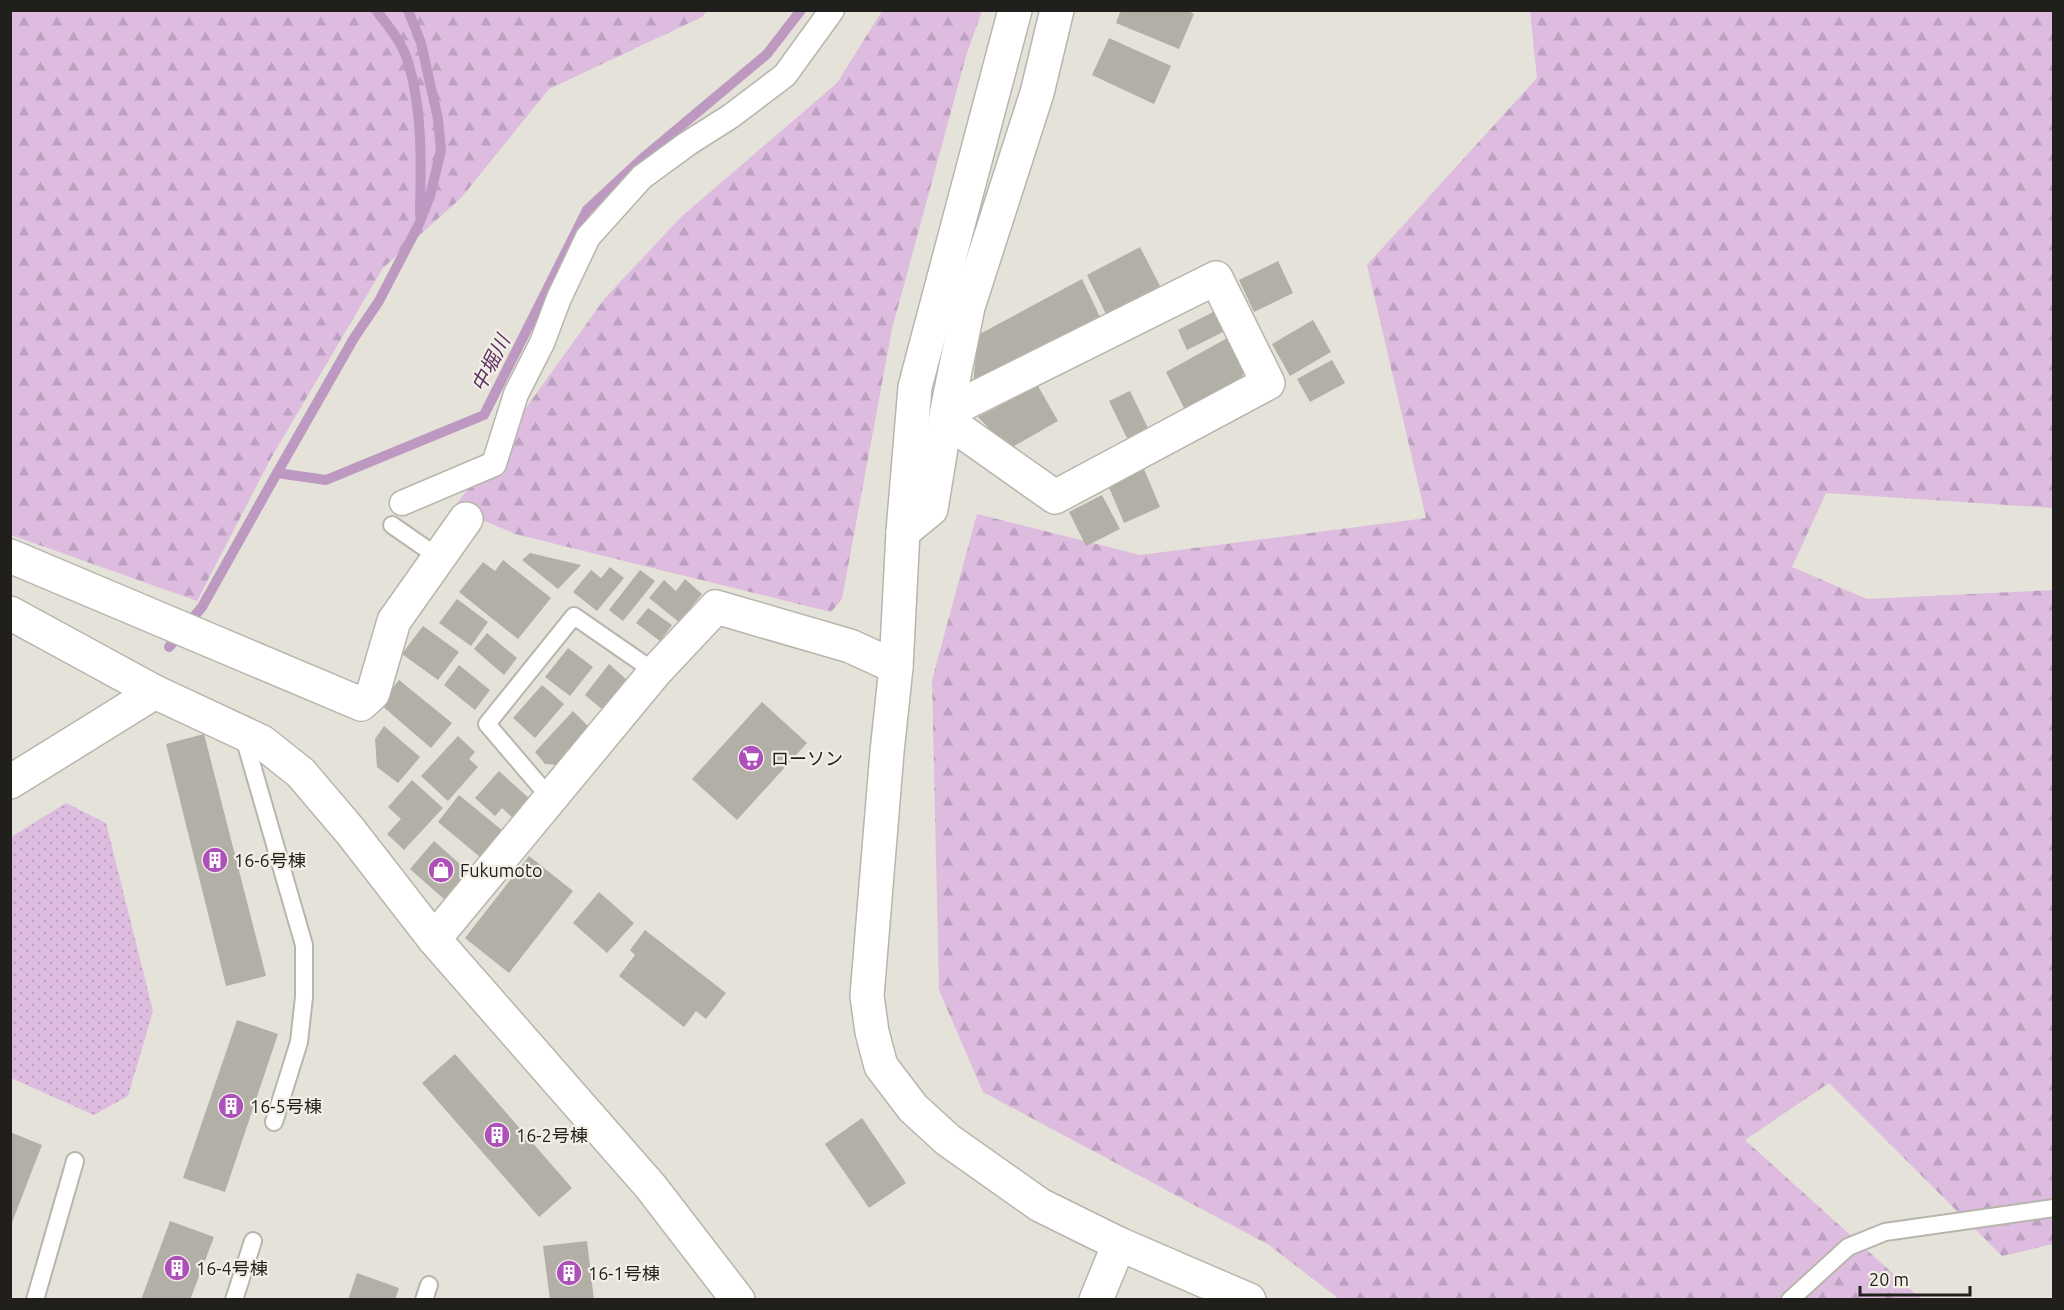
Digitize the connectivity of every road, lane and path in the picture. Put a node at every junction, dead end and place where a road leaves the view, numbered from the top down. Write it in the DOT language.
graph roads {
  1 [pos="832,10"];
  2 [pos="1016,10"];
  3 [pos="1057,10"];
  4 [pos="946,416"];
  5 [pos="397,514"];
  6 [pos="466,519"];
  7 [pos="903,532"];
  8 [pos="10,556"];
  9 [pos="438,557"];
  10 [pos="10,613"];
  11 [pos="896,667"];
  12 [pos="656,672"];
  13 [pos="155,692"];
  14 [pos="242,733"];
  15 [pos="10,782"];
  16 [pos="551,799"];
  17 [pos="434,939"];
  18 [pos="274,1122"];
  19 [pos="75,1161"];
  20 [pos="2054,1208"];
  21 [pos="253,1241"];
  22 [pos="1119,1244"];
  23 [pos="35,1299"];
  24 [pos="234,1299"];
  25 [pos="738,1299"];
  26 [pos="1096,1299"];
  27 [pos="1250,1299"];
  28 [pos="1790,1299"];
  1 -- 5 [label="street"];
  2 -- 7 [label="street"];
  3 -- 4 [label="street"];
  4 -- 4 [label="street"];
  4 -- 7 [label="street"];
  5 -- 9 [label="lane"];
  6 -- 9 [label="street"];
  7 -- 11 [label="street"];
  8 -- 9 [label="street"];
  10 -- 13 [label="street"];
  11 -- 12 [label="street"];
  11 -- 22 [label="street"];
  12 -- 16 [label="street"];
  12 -- 16 [label="lane"];
  13 -- 14 [label="street"];
  13 -- 15 [label="street"];
  14 -- 17 [label="street"];
  14 -- 18 [label="lane"];
  16 -- 17 [label="street"];
  17 -- 25 [label="street"];
  19 -- 23 [label="lane"];
  20 -- 28 [label="lane"];
  21 -- 24 [label="lane"];
  22 -- 26 [label="street"];
  22 -- 27 [label="street"];
}
